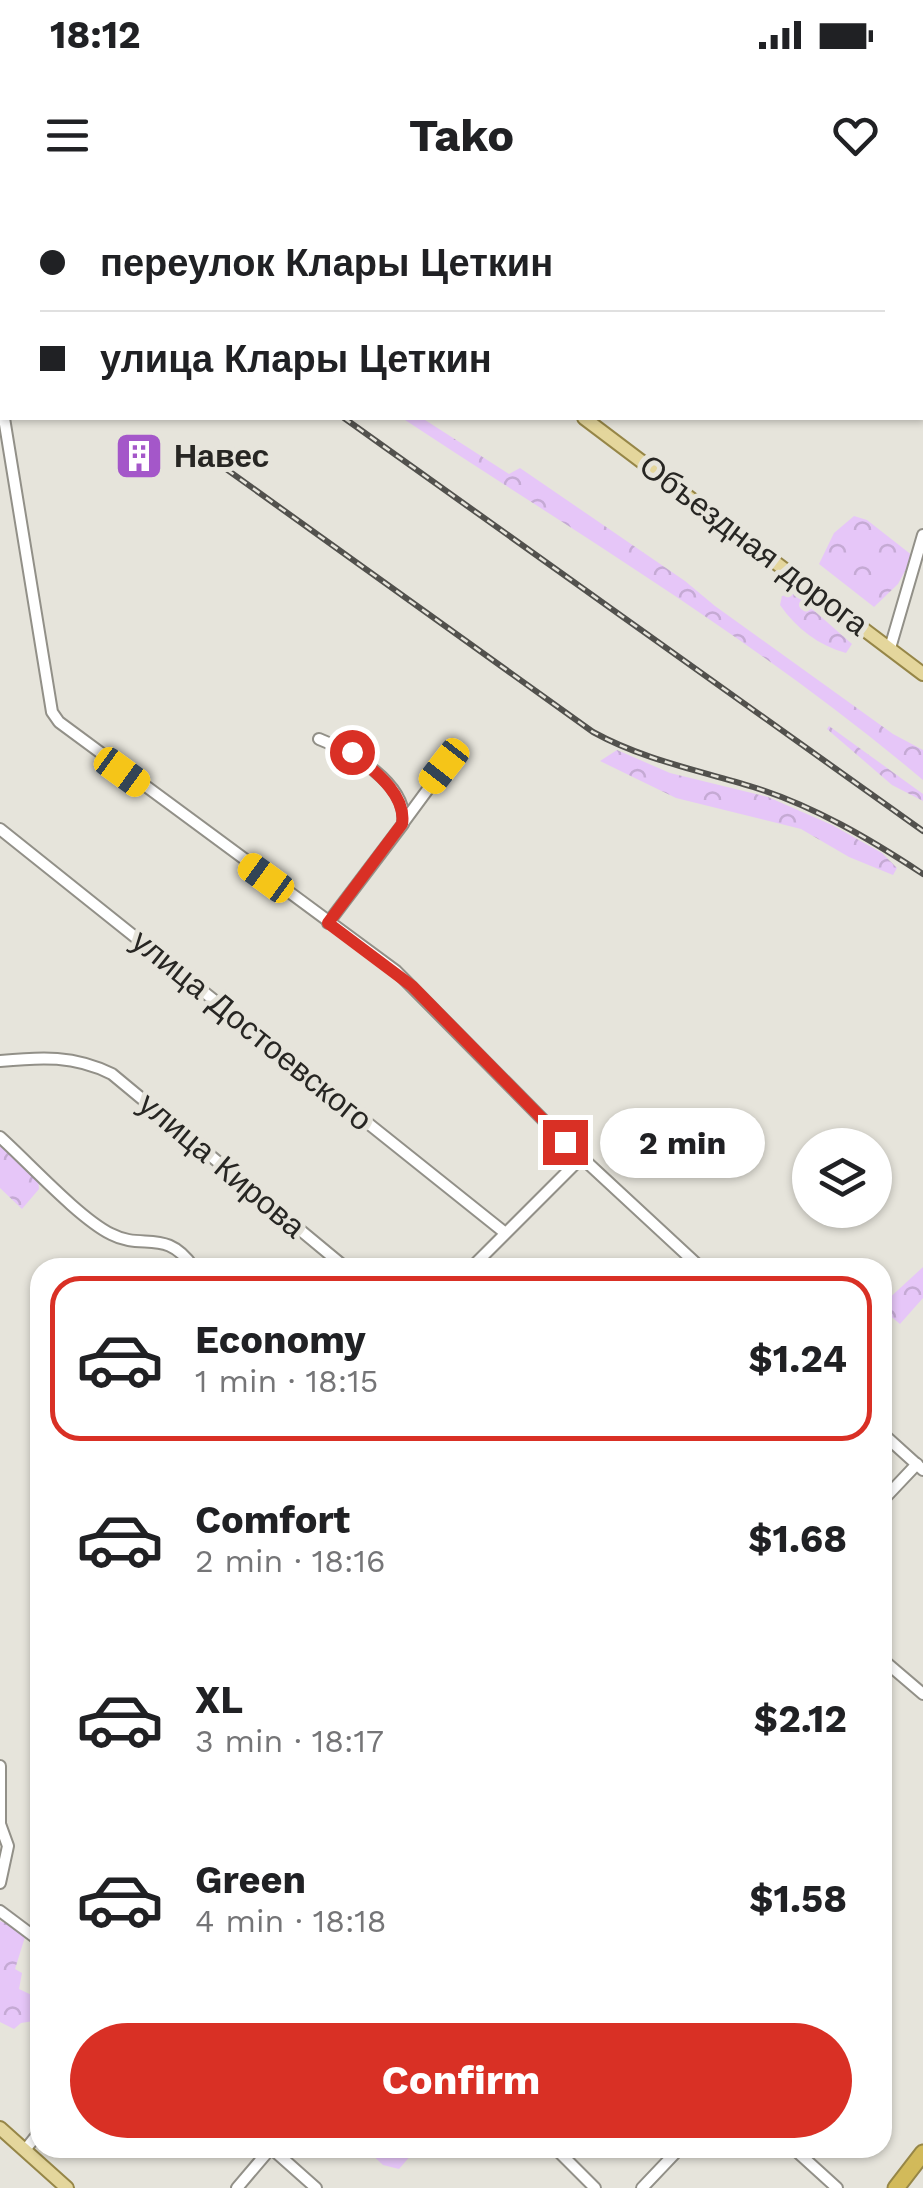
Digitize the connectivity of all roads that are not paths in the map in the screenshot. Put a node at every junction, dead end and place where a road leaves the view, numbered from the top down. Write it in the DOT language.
graph roads {
  1 [pos="4,420"];
  2 [pos="587,420"];
  3 [pos="923,535"];
  4 [pos="890,648"];
  5 [pos="923,674"];
  6 [pos="320,738"];
  7 [pos="444,766"];
  8 [pos="402,824"];
  9 [pos="0,829"];
  10 [pos="328,923"];
  11 [pos="0,1061"];
  12 [pos="0,1137"];
  13 [pos="580,1158"];
  14 [pos="504,1232"];
  15 [pos="185,1258"];
  16 [pos="334,1258"];
  17 [pos="480,1258"];
  18 [pos="690,1258"];
  19 [pos="892,1442"];
  20 [pos="920,1467"];
  21 [pos="892,1492"];
  22 [pos="892,1668"];
  23 [pos="923,1694"];
  24 [pos="0,1766"];
  25 [pos="0,1883"];
  26 [pos="0,1910"];
  27 [pos="30,1933"];
  28 [pos="0,2128"];
  29 [pos="30,2144"];
  30 [pos="25,2150"];
  31 [pos="923,2153"];
  32 [pos="30,2155"];
  33 [pos="34,2158"];
  34 [pos="262,2158"];
  35 [pos="282,2158"];
  36 [pos="565,2158"];
  37 [pos="670,2158"];
  38 [pos="803,2158"];
  39 [pos="67,2188"];
  40 [pos="237,2188"];
  41 [pos="316,2188"];
  42 [pos="595,2188"];
  43 [pos="642,2188"];
  44 [pos="837,2188"];
  45 [pos="896,2188"];
  1 -- 10 [label="street"];
  2 -- 4 [label="main road, Объездная дорога"];
  3 -- 4 [label="street"];
  4 -- 5 [label="main road, Объездная дорога"];
  6 -- 8 [label="street"];
  7 -- 8 [label="street"];
  8 -- 10 [label="street"];
  9 -- 14 [label="street, улица Достоевского"];
  10 -- 13 [label="street"];
  11 -- 16 [label="street, улица Кирова"];
  12 -- 15 [label="street"];
  13 -- 14 [label="street"];
  13 -- 18 [label="street"];
  14 -- 17 [label="street"];
  19 -- 20 [label="street"];
  20 -- 21 [label="street"];
  22 -- 23 [label="street"];
  24 -- 25 [label="street"];
  26 -- 27 [label="street"];
  28 -- 30 [label="main road"];
  29 -- 30 [label="street"];
  30 -- 32 [label="main road"];
  31 -- 45 [label="highway"];
  33 -- 39 [label="main road"];
  34 -- 40 [label="street"];
  35 -- 41 [label="street"];
  36 -- 42 [label="street"];
  37 -- 43 [label="street"];
  38 -- 44 [label="street"];
}
